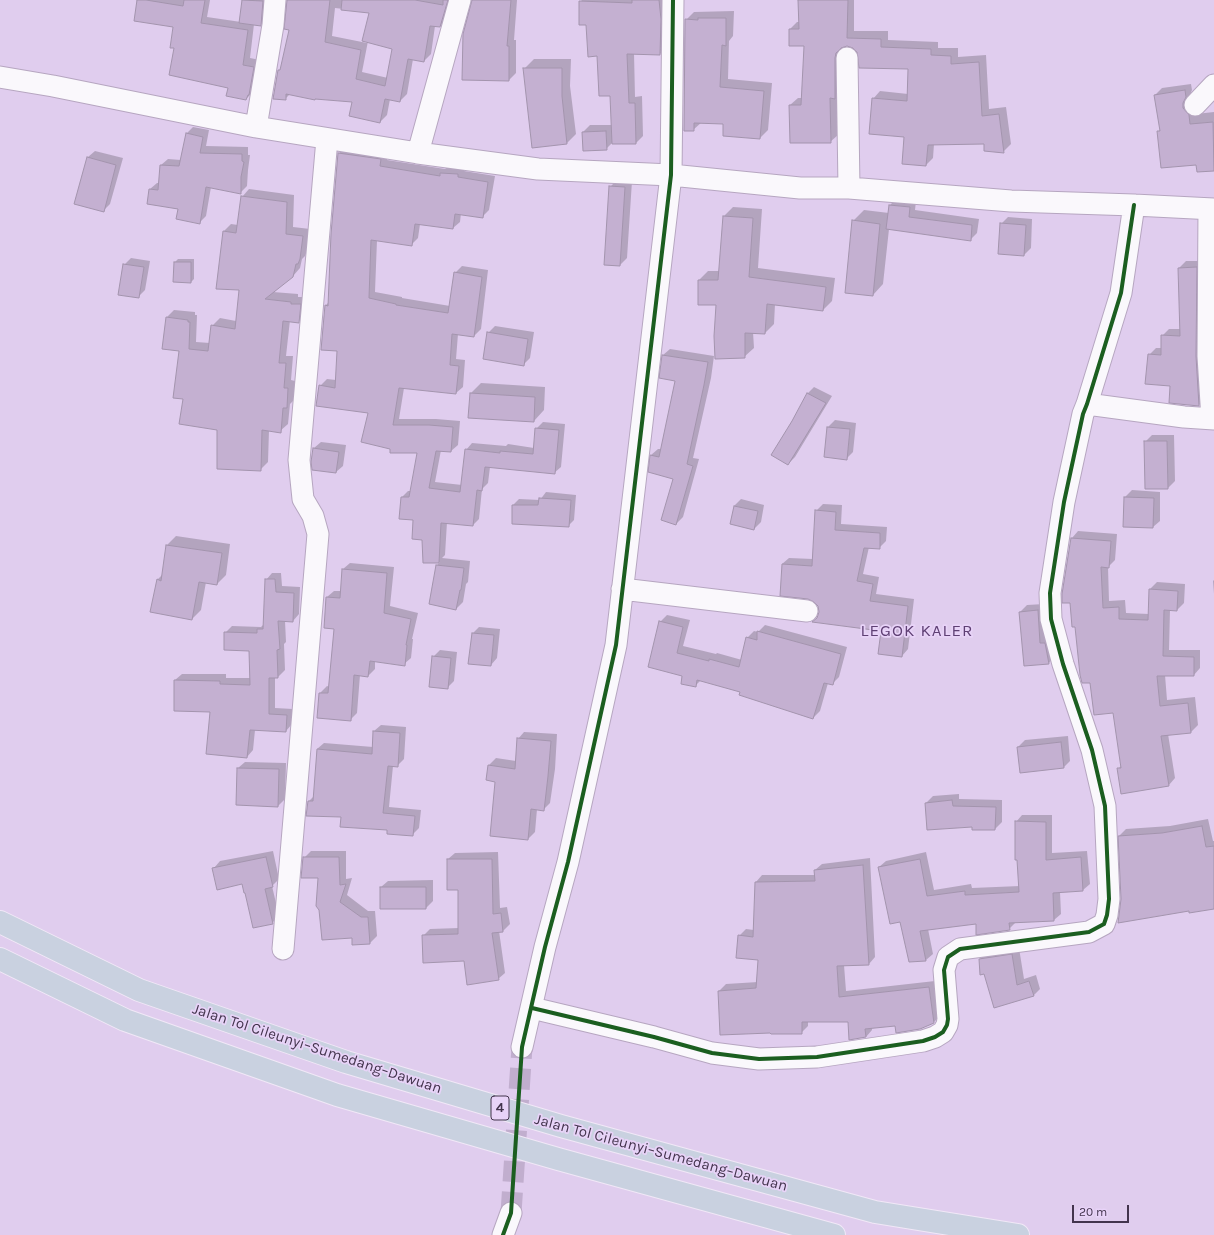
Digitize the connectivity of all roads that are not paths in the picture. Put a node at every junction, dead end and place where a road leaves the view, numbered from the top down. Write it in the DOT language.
graph roads {
  1 [pos="275,0"];
  2 [pos="460,0"];
  3 [pos="673,0"];
  4 [pos="847,58"];
  5 [pos="0,77"];
  6 [pos="1214,85"];
  7 [pos="1195,105"];
  8 [pos="256,127"];
  9 [pos="327,139"];
  10 [pos="418,153"];
  11 [pos="671,175"];
  12 [pos="848,188"];
  13 [pos="1134,205"];
  14 [pos="1212,209"];
  15 [pos="1087,404"];
  16 [pos="1213,419"];
  17 [pos="622,589"];
  18 [pos="807,611"];
  19 [pos="0,922"];
  20 [pos="283,949"];
  21 [pos="0,959"];
  22 [pos="532,1008"];
  23 [pos="522,1047"];
  24 [pos="511,1213"];
  25 [pos="503,1235"];
  26 [pos="834,1235"];
  27 [pos="1018,1235"];
  1 -- 8 [label="street"];
  2 -- 10 [label="street"];
  3 -- 11 [label="street"];
  4 -- 12 [label="street"];
  5 -- 8 [label="street"];
  6 -- 7 [label="street"];
  8 -- 9 [label="street"];
  9 -- 10 [label="street"];
  9 -- 20 [label="street"];
  10 -- 11 [label="street"];
  11 -- 12 [label="street"];
  11 -- 17 [label="street"];
  12 -- 13 [label="street"];
  13 -- 14 [label="street"];
  13 -- 15 [label="street"];
  14 -- 16 [label="street"];
  15 -- 16 [label="street"];
  15 -- 22 [label="street"];
  17 -- 18 [label="street"];
  17 -- 22 [label="street"];
  19 -- 27 [label="highway, Jalan Tol Cileunyi–Sumedang–Dawuan / 4"];
  21 -- 26 [label="highway, 4"];
  22 -- 23 [label="street"];
  24 -- 25 [label="street"];
}
